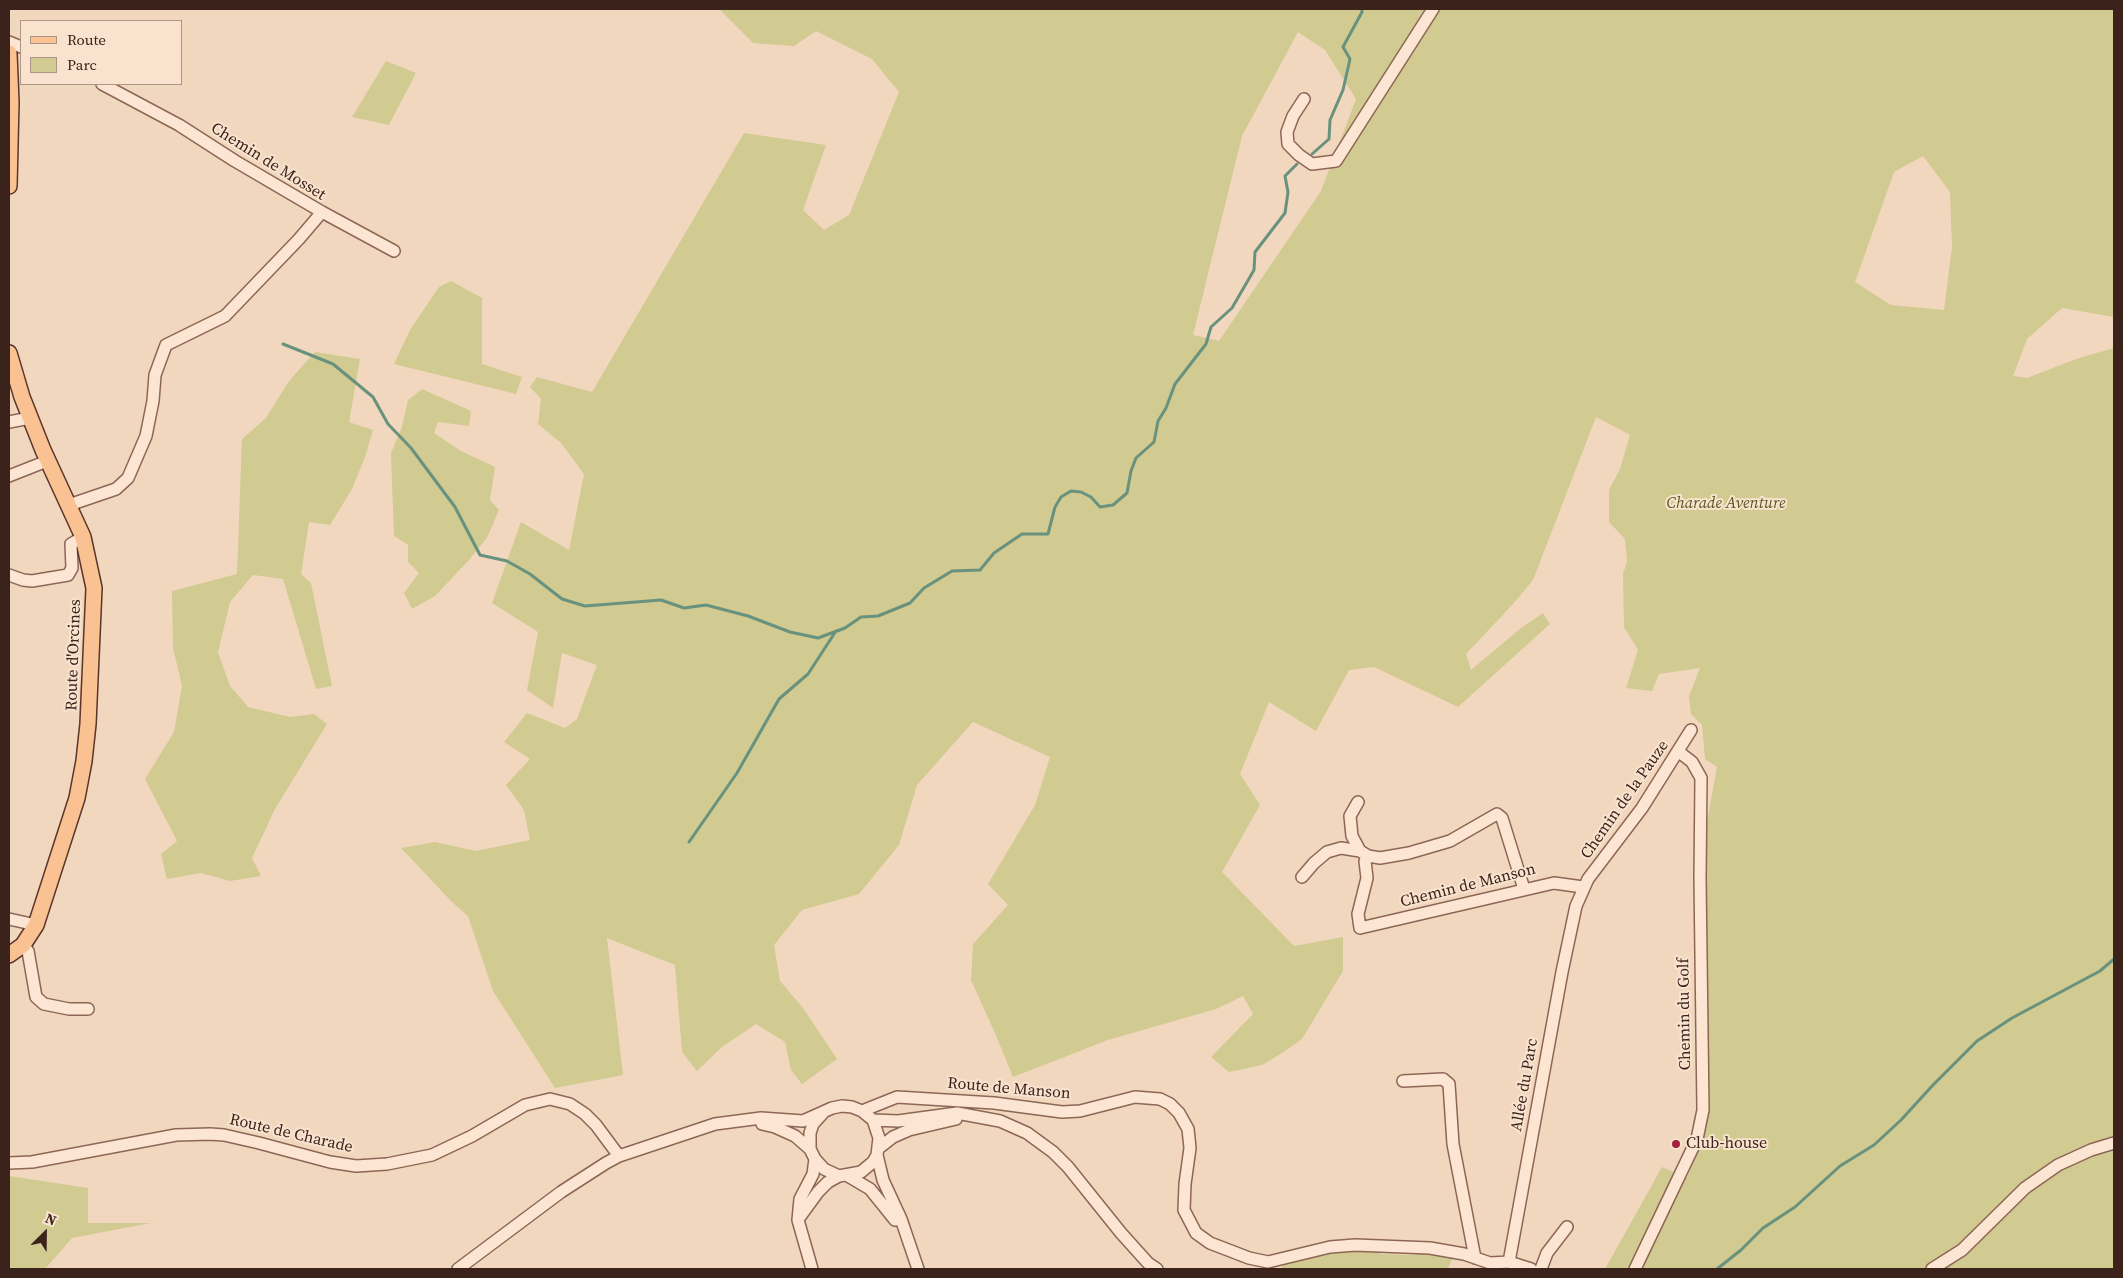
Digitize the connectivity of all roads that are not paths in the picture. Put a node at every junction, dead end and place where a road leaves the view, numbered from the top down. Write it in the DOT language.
graph roads {
  1 [pos="1433,9"];
  2 [pos="9,53"];
  3 [pos="104,85"];
  4 [pos="1304,99"];
  5 [pos="9,186"];
  6 [pos="322,212"];
  7 [pos="394,251"];
  8 [pos="9,353"];
  9 [pos="30,418"];
  10 [pos="9,422"];
  11 [pos="47,461"];
  12 [pos="9,476"];
  13 [pos="69,505"];
  14 [pos="83,537"];
  15 [pos="9,575"];
  16 [pos="1691,730"];
  17 [pos="1679,752"];
  18 [pos="1358,802"];
  19 [pos="1364,853"];
  20 [pos="1302,877"];
  21 [pos="1583,887"];
  22 [pos="1524,889"];
  23 [pos="9,919"];
  24 [pos="36,925"];
  25 [pos="23,945"];
  26 [pos="9,955"];
  27 [pos="88,1009"];
  28 [pos="1403,1081"];
  29 [pos="862,1111"];
  30 [pos="824,1113"];
  31 [pos="970,1115"];
  32 [pos="743,1120"];
  33 [pos="872,1120"];
  34 [pos="2114,1143"];
  35 [pos="878,1151"];
  36 [pos="813,1154"];
  37 [pos="619,1156"];
  38 [pos="9,1163"];
  39 [pos="843,1176"];
  40 [pos="798,1220"];
  41 [pos="1567,1228"];
  42 [pos="909,1245"];
  43 [pos="1477,1262"];
  44 [pos="1509,1262"];
  45 [pos="458,1269"];
  46 [pos="812,1269"];
  47 [pos="918,1269"];
  48 [pos="1157,1269"];
  49 [pos="1531,1269"];
  50 [pos="1541,1269"];
  51 [pos="1635,1269"];
  52 [pos="1932,1269"];
  1 -- 4 [label="street"];
  2 -- 5 [label="main road"];
  3 -- 6 [label="street, Chemin de Mosset"];
  6 -- 7 [label="street"];
  6 -- 13 [label="street, Chemin de Mosset"];
  8 -- 9 [label="main road, Route d'Orcines"];
  9 -- 10 [label="street"];
  9 -- 11 [label="main road, Route d'Orcines"];
  11 -- 12 [label="street"];
  11 -- 13 [label="main road, Route d'Orcines"];
  13 -- 14 [label="main road, Route d'Orcines"];
  14 -- 15 [label="street"];
  14 -- 24 [label="main road, Route d'Orcines"];
  16 -- 17 [label="street, Chemin de la Pauze"];
  17 -- 21 [label="street, Chemin de la Pauze"];
  17 -- 51 [label="street, Chemin du Golf"];
  18 -- 19 [label="street"];
  19 -- 20 [label="street"];
  19 -- 22 [label="street"];
  19 -- 22 [label="street, Chemin de Manson"];
  21 -- 22 [label="street, Chemin de Manson"];
  21 -- 44 [label="street, Allée du Parc"];
  23 -- 24 [label="street"];
  24 -- 25 [label="main road, Route d'Orcines"];
  25 -- 26 [label="main road, Route d'Orcines"];
  25 -- 27 [label="street"];
  28 -- 43 [label="street"];
  29 -- 30 [label="street"];
  29 -- 33 [label="street"];
  29 -- 43 [label="street, Route de Manson"];
  30 -- 32 [label="street"];
  30 -- 36 [label="street"];
  31 -- 33 [label="street"];
  31 -- 35 [label="street"];
  31 -- 48 [label="street"];
  32 -- 36 [label="street"];
  32 -- 37 [label="street"];
  33 -- 35 [label="street"];
  34 -- 52 [label="street"];
  35 -- 39 [label="street"];
  35 -- 42 [label="street"];
  36 -- 39 [label="street"];
  36 -- 40 [label="street"];
  37 -- 38 [label="street, Route de Charade"];
  37 -- 45 [label="street"];
  39 -- 40 [label="street"];
  39 -- 42 [label="street"];
  40 -- 46 [label="street"];
  41 -- 50 [label="street"];
  42 -- 47 [label="street"];
  43 -- 44 [label="street"];
  44 -- 49 [label="street"];
}
